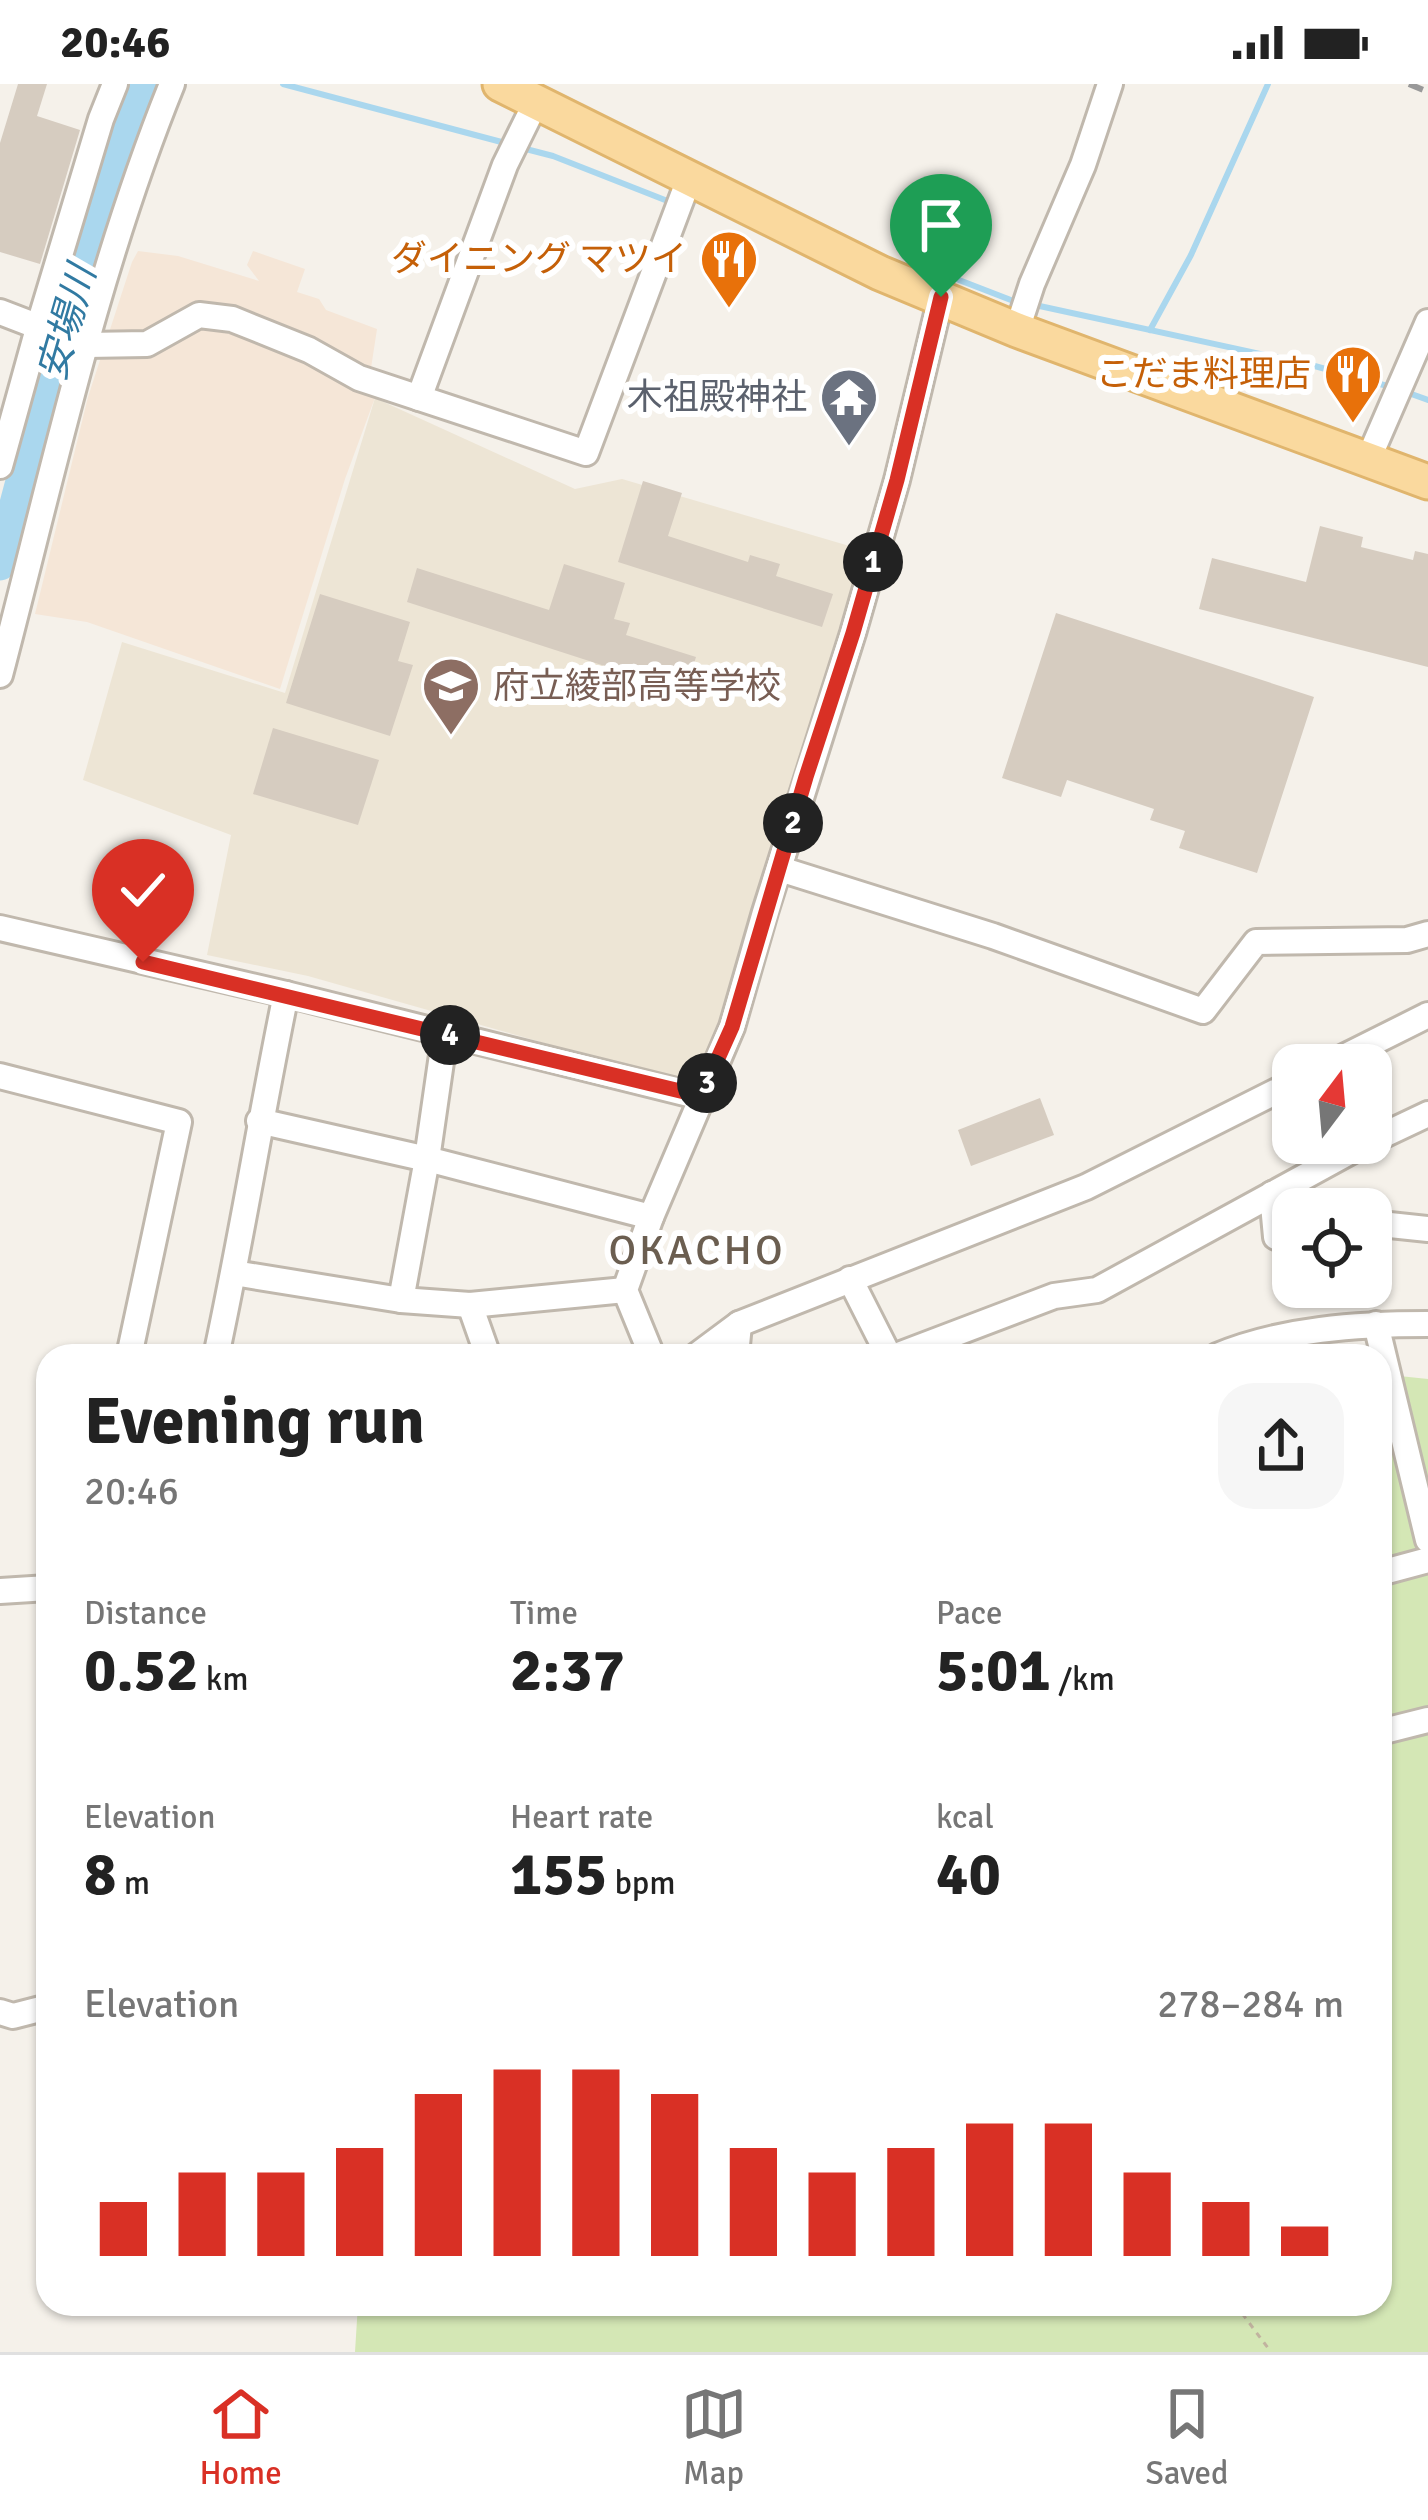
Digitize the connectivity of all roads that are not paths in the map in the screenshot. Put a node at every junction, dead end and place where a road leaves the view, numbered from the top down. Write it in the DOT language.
graph roads {
  1 [pos="115,84"];
  2 [pos="172,84"];
  3 [pos="500,84"];
  4 [pos="1110,84"];
  5 [pos="536,101"];
  6 [pos="689,179"];
  7 [pos="941,297"];
  8 [pos="0,312"];
  9 [pos="1428,322"];
  10 [pos="39,325"];
  11 [pos="1016,330"];
  12 [pos="86,345"];
  13 [pos="419,398"];
  14 [pos="1368,460"];
  15 [pos="0,466"];
  16 [pos="1428,482"];
  17 [pos="0,675"];
  18 [pos="780,869"];
  19 [pos="0,928"];
  20 [pos="1428,934"];
  21 [pos="286,994"];
  22 [pos="1428,1015"];
  23 [pos="445,1034"];
  24 [pos="1370,1044"];
  25 [pos="0,1076"];
  26 [pos="1272,1093"];
  27 [pos="701,1096"];
  28 [pos="1428,1114"];
  29 [pos="259,1121"];
  30 [pos="1392,1131"];
  31 [pos="428,1159"];
  32 [pos="1327,1164"];
  33 [pos="1283,1188"];
  34 [pos="1272,1194"];
  35 [pos="651,1217"];
  36 [pos="1392,1225"];
  37 [pos="1428,1229"];
  38 [pos="234,1274"];
  39 [pos="850,1280"];
  40 [pos="625,1290"];
  41 [pos="400,1300"];
  42 [pos="470,1305"];
  43 [pos="739,1324"];
  44 [pos="1376,1324"];
  45 [pos="1428,1324"];
  46 [pos="132,1344"];
  47 [pos="219,1344"];
  48 [pos="484,1344"];
  49 [pos="647,1344"];
  50 [pos="712,1344"];
  51 [pos="737,1344"];
  52 [pos="885,1344"];
  53 [pos="924,1344"];
  54 [pos="1278,1344"];
  55 [pos="1381,1344"];
  56 [pos="1392,1390"];
  57 [pos="1428,1540"];
  58 [pos="1428,1560"];
  59 [pos="1392,1570"];
  60 [pos="36,1589"];
  61 [pos="0,1591"];
  62 [pos="1428,1720"];
  63 [pos="1392,1729"];
  64 [pos="36,2010"];
  65 [pos="0,2012"];
  1 -- 10 [label="street"];
  2 -- 12 [label="street"];
  3 -- 5 [label="main road"];
  4 -- 11 [label="street"];
  5 -- 6 [label="main road"];
  5 -- 13 [label="street"];
  6 -- 7 [label="main road"];
  6 -- 13 [label="street"];
  7 -- 11 [label="main road"];
  7 -- 18 [label="street"];
  8 -- 10 [label="street"];
  9 -- 14 [label="street"];
  10 -- 12 [label="street"];
  10 -- 15 [label="street"];
  11 -- 14 [label="main road"];
  12 -- 13 [label="street"];
  12 -- 17 [label="street"];
  14 -- 16 [label="main road"];
  18 -- 20 [label="street"];
  18 -- 27 [label="street"];
  19 -- 21 [label="street"];
  21 -- 23 [label="street"];
  21 -- 29 [label="street"];
  22 -- 24 [label="street"];
  23 -- 27 [label="street"];
  23 -- 31 [label="street"];
  25 -- 46 [label="street"];
  26 -- 39 [label="street"];
  27 -- 35 [label="street"];
  28 -- 30 [label="street"];
  29 -- 31 [label="street"];
  29 -- 38 [label="street"];
  31 -- 35 [label="street"];
  31 -- 41 [label="street"];
  32 -- 33 [label="street"];
  34 -- 53 [label="street"];
  35 -- 40 [label="street"];
  36 -- 37 [label="street"];
  38 -- 41 [label="street"];
  38 -- 47 [label="street"];
  39 -- 43 [label="street"];
  39 -- 52 [label="street"];
  40 -- 42 [label="street"];
  40 -- 49 [label="street"];
  41 -- 42 [label="street"];
  42 -- 48 [label="street"];
  43 -- 50 [label="street"];
  43 -- 51 [label="street"];
  44 -- 45 [label="street"];
  44 -- 54 [label="street"];
  44 -- 55 [label="street"];
  56 -- 57 [label="street"];
  58 -- 59 [label="street"];
  60 -- 61 [label="street"];
  62 -- 63 [label="street"];
  64 -- 65 [label="street"];
}
